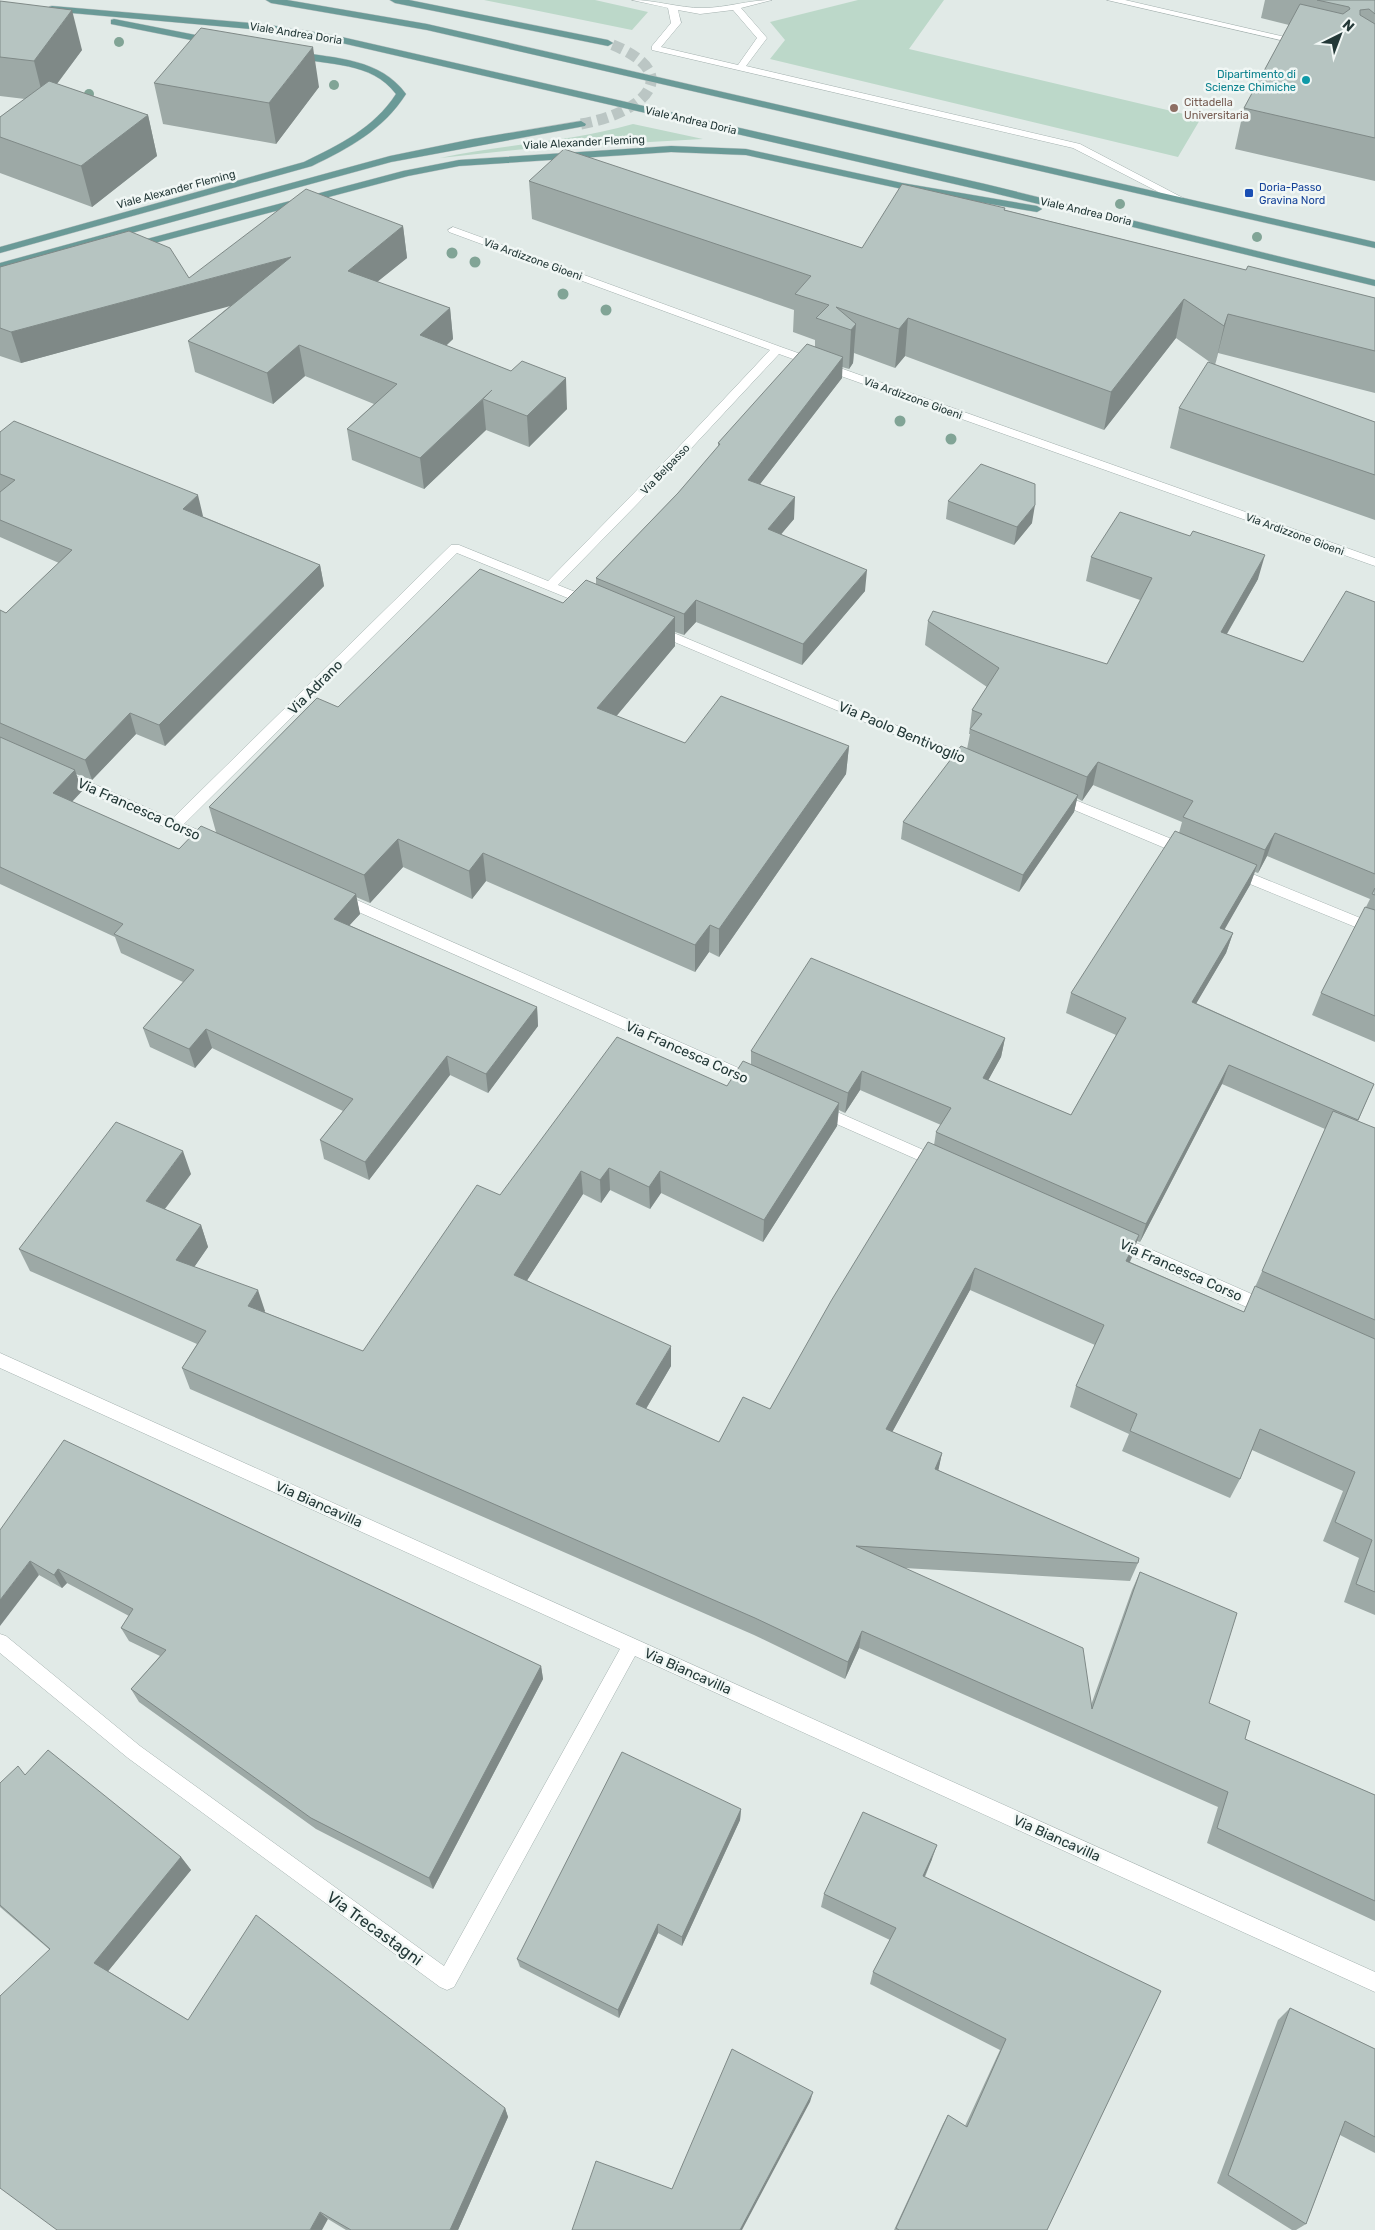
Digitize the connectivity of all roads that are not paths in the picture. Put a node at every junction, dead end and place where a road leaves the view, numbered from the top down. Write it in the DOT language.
graph roads {
  1 [pos="271,0"];
  2 [pos="395,0"];
  3 [pos="637,0"];
  4 [pos="767,0"];
  5 [pos="1112,0"];
  6 [pos="735,7"];
  7 [pos="673,8"];
  8 [pos="222,42"];
  9 [pos="608,43"];
  10 [pos="1314,45"];
  11 [pos="281,53"];
  12 [pos="740,68"];
  13 [pos="581,124"];
  14 [pos="1180,199"];
  15 [pos="453,230"];
  16 [pos="1177,232"];
  17 [pos="1375,245"];
  18 [pos="125,248"];
  19 [pos="0,250"];
  20 [pos="0,266"];
  21 [pos="1375,283"];
  22 [pos="777,349"];
  23 [pos="1375,562"];
  24 [pos="550,586"];
  25 [pos="605,609"];
  26 [pos="642,624"];
  27 [pos="981,766"];
  28 [pos="52,770"];
  29 [pos="1045,792"];
  30 [pos="174,825"];
  31 [pos="229,849"];
  32 [pos="1201,857"];
  33 [pos="1219,865"];
  34 [pos="329,893"];
  35 [pos="1375,930"];
  36 [pos="766,1086"];
  37 [pos="802,1102"];
  38 [pos="956,1171"];
  39 [pos="1102,1235"];
  40 [pos="1284,1316"];
  41 [pos="0,1360"];
  42 [pos="0,1642"];
  43 [pos="632,1645"];
  44 [pos="1375,1982"];
  1 -- 14 [label="main road"];
  2 -- 9 [label="main road"];
  3 -- 7 [label="street"];
  4 -- 6 [label="street"];
  5 -- 10 [label="street"];
  6 -- 7 [label="street"];
  6 -- 12 [label="street"];
  7 -- 12 [label="street"];
  8 -- 16 [label="main road, Viale Andrea Doria"];
  11 -- 19 [label="main road, Viale Alexander Fleming"];
  12 -- 14 [label="street"];
  13 -- 20 [label="main road"];
  14 -- 17 [label="main road"];
  15 -- 22 [label="street, Via Ardizzone Gioeni"];
  16 -- 18 [label="main road, Viale Alexander Fleming"];
  16 -- 21 [label="main road, Viale Andrea Doria"];
  22 -- 23 [label="street, Via Ardizzone Gioeni"];
  22 -- 24 [label="street, Via Belpasso"];
  24 -- 25 [label="street"];
  24 -- 30 [label="street, Via Adrano"];
  26 -- 27 [label="street, Via Paolo Bentivoglio"];
  28 -- 30 [label="street, Via Francesca Corso"];
  29 -- 32 [label="street"];
  30 -- 31 [label="street, Via Francesca Corso"];
  33 -- 35 [label="street"];
  34 -- 36 [label="street, Via Francesca Corso"];
  37 -- 38 [label="street"];
  39 -- 40 [label="street, Via Francesca Corso"];
  41 -- 43 [label="street, Via Biancavilla"];
  42 -- 43 [label="street, Via Trecastagni"];
  43 -- 44 [label="street, Via Biancavilla"];
}
